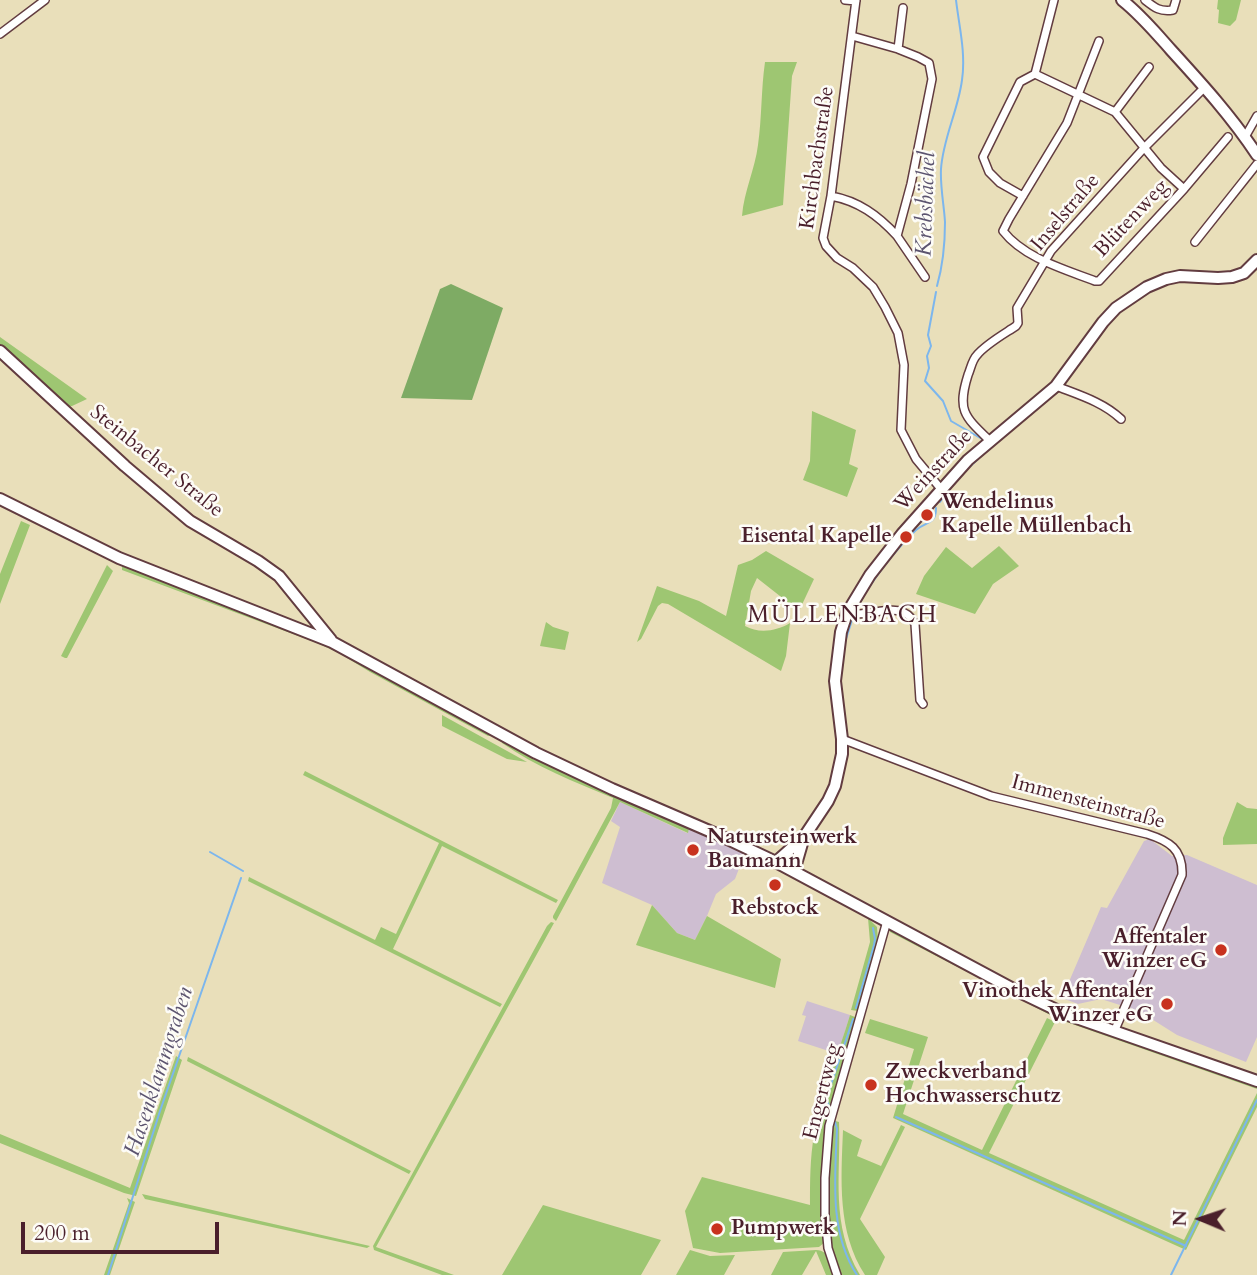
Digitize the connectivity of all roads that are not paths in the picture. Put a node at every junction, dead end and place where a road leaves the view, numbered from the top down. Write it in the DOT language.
graph roads {
  1 [pos="46,0"];
  2 [pos="845,0"];
  3 [pos="856,0"];
  4 [pos="1055,0"];
  5 [pos="1122,0"];
  6 [pos="1145,0"];
  7 [pos="1175,0"];
  8 [pos="903,8"];
  9 [pos="0,34"];
  10 [pos="852,36"];
  11 [pos="1099,41"];
  12 [pos="898,50"];
  13 [pos="1149,66"];
  14 [pos="1035,74"];
  15 [pos="1205,87"];
  16 [pos="1079,95"];
  17 [pos="1115,112"];
  18 [pos="1257,117"];
  19 [pos="1228,137"];
  20 [pos="1245,137"];
  21 [pos="1144,148"];
  22 [pos="1257,155"];
  23 [pos="1257,164"];
  24 [pos="1184,188"];
  25 [pos="831,196"];
  26 [pos="1023,196"];
  27 [pos="897,236"];
  28 [pos="1195,242"];
  29 [pos="1257,260"];
  30 [pos="1046,261"];
  31 [pos="925,276"];
  32 [pos="0,351"];
  33 [pos="1056,386"];
  34 [pos="1121,419"];
  35 [pos="989,440"];
  36 [pos="941,489"];
  37 [pos="0,499"];
  38 [pos="293,595"];
  39 [pos="852,614"];
  40 [pos="299,628"];
  41 [pos="332,642"];
  42 [pos="923,704"];
  43 [pos="842,739"];
  44 [pos="804,838"];
  45 [pos="776,862"];
  46 [pos="793,871"];
  47 [pos="887,921"];
  48 [pos="1114,1032"];
  49 [pos="1257,1081"];
  50 [pos="837,1275"];
  1 -- 9 [label="street"];
  2 -- 3 [label="street"];
  3 -- 10 [label="street, Kirchbachstraße"];
  4 -- 14 [label="street"];
  5 -- 15 [label="main road"];
  6 -- 7 [label="street"];
  8 -- 12 [label="street"];
  10 -- 12 [label="street"];
  10 -- 25 [label="street, Kirchbachstraße"];
  11 -- 16 [label="street"];
  12 -- 27 [label="street"];
  13 -- 17 [label="street"];
  14 -- 16 [label="street"];
  14 -- 26 [label="street"];
  15 -- 20 [label="main road"];
  15 -- 21 [label="street, Inselstraße"];
  16 -- 17 [label="street"];
  16 -- 26 [label="street"];
  17 -- 21 [label="street"];
  18 -- 20 [label="street"];
  19 -- 24 [label="street, Blütenweg"];
  20 -- 22 [label="main road"];
  21 -- 24 [label="street"];
  21 -- 30 [label="street, Inselstraße"];
  23 -- 28 [label="street"];
  24 -- 30 [label="street, Blütenweg"];
  25 -- 27 [label="street"];
  25 -- 36 [label="street, Kirchbachstraße"];
  26 -- 30 [label="street"];
  27 -- 31 [label="street"];
  29 -- 33 [label="main road, Weinstraße"];
  30 -- 35 [label="street, Inselstraße"];
  32 -- 38 [label="main road, Steinbacher Straße"];
  33 -- 34 [label="street"];
  33 -- 35 [label="main road, Weinstraße"];
  35 -- 36 [label="main road, Weinstraße"];
  36 -- 39 [label="main road, Weinstraße"];
  37 -- 40 [label="main road"];
  38 -- 40 [label="main road"];
  38 -- 41 [label="main road, Steinbacher Straße"];
  39 -- 42 [label="street"];
  39 -- 43 [label="main road, Weinstraße"];
  40 -- 41 [label="main road"];
  41 -- 45 [label="main road"];
  43 -- 44 [label="main road, Weinstraße"];
  43 -- 48 [label="street, Immensteinstraße"];
  44 -- 45 [label="main road, Weinstraße"];
  44 -- 46 [label="main road, Weinstraße"];
  45 -- 46 [label="main road"];
  46 -- 47 [label="main road"];
  47 -- 48 [label="main road"];
  47 -- 50 [label="street, Engertweg"];
  48 -- 49 [label="main road"];
}
